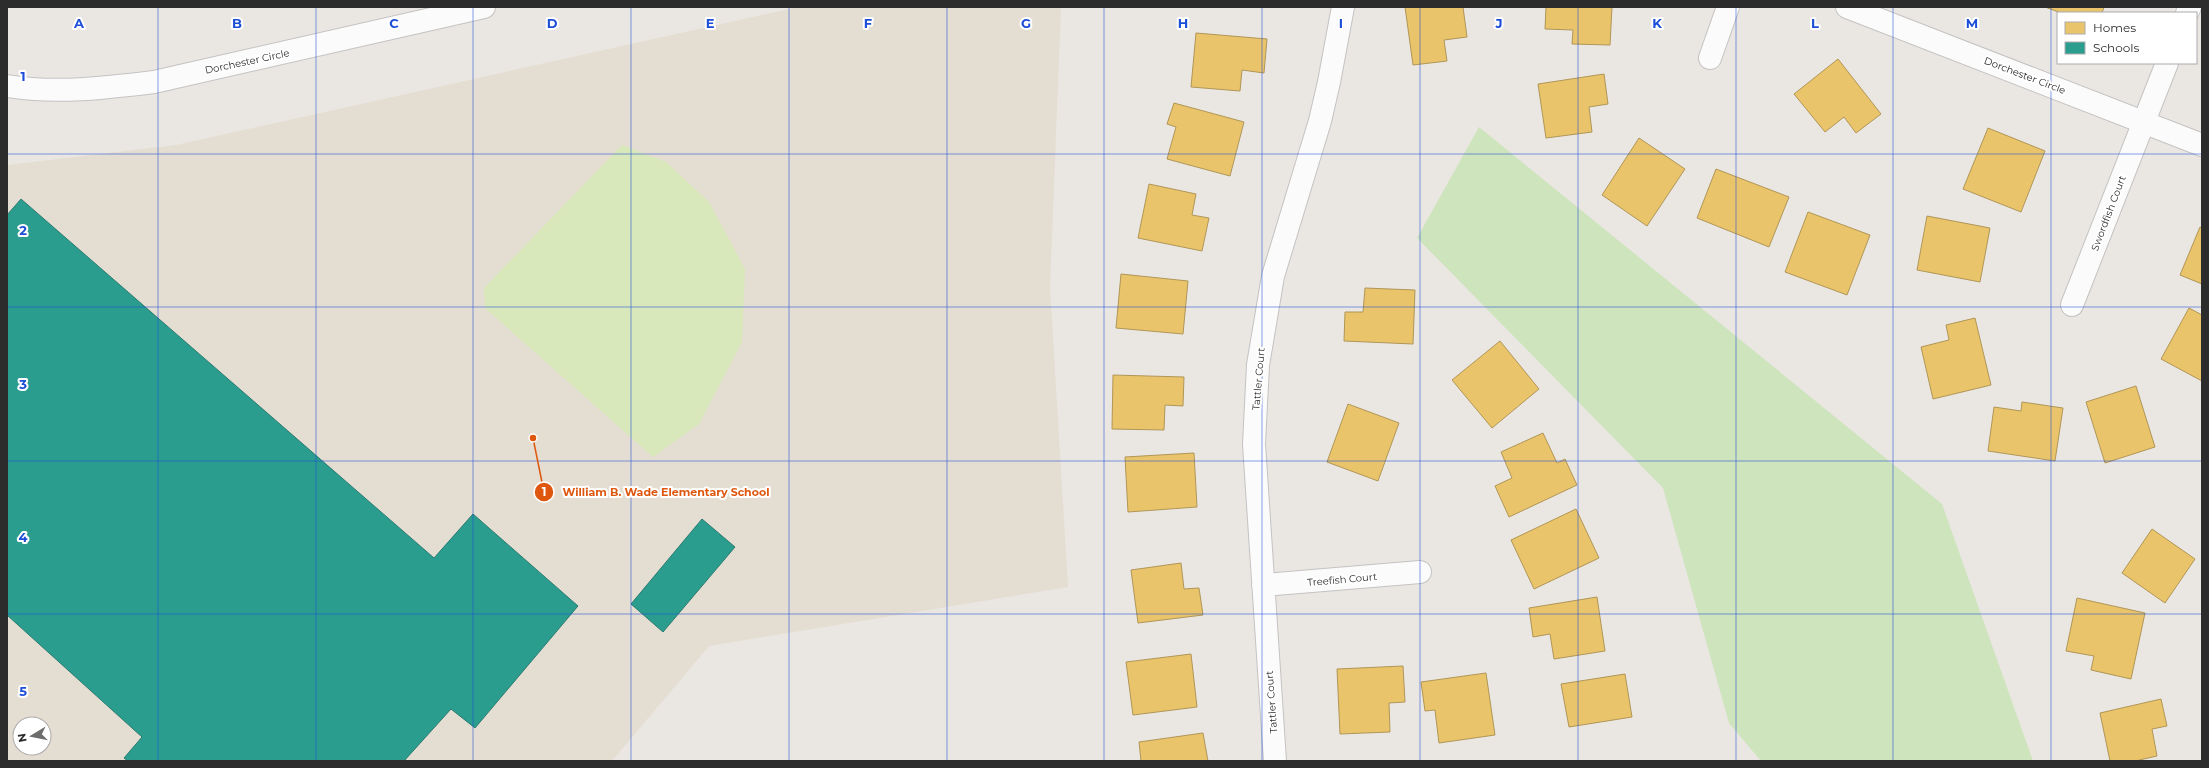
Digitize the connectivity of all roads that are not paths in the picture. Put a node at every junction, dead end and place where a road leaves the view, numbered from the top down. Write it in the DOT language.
graph roads {
  1 [pos="484,7"];
  2 [pos="1343,7"];
  3 [pos="1728,7"];
  4 [pos="1847,7"];
  5 [pos="1710,58"];
  6 [pos="2167,64"];
  7 [pos="7,86"];
  8 [pos="2144,121"];
  9 [pos="2202,145"];
  10 [pos="2072,305"];
  11 [pos="1420,572"];
  12 [pos="1263,585"];
  13 [pos="1275,761"];
  1 -- 7 [label="street, Dorchester Circle"];
  2 -- 12 [label="street, Tattler Court"];
  3 -- 5 [label="street"];
  4 -- 8 [label="street, Dorchester Circle"];
  6 -- 8 [label="street, Swordfish Court"];
  8 -- 9 [label="street, Dorchester Circle"];
  8 -- 10 [label="street, Swordfish Court"];
  11 -- 12 [label="street, Treefish Court"];
  12 -- 13 [label="street, Tattler Court"];
}
